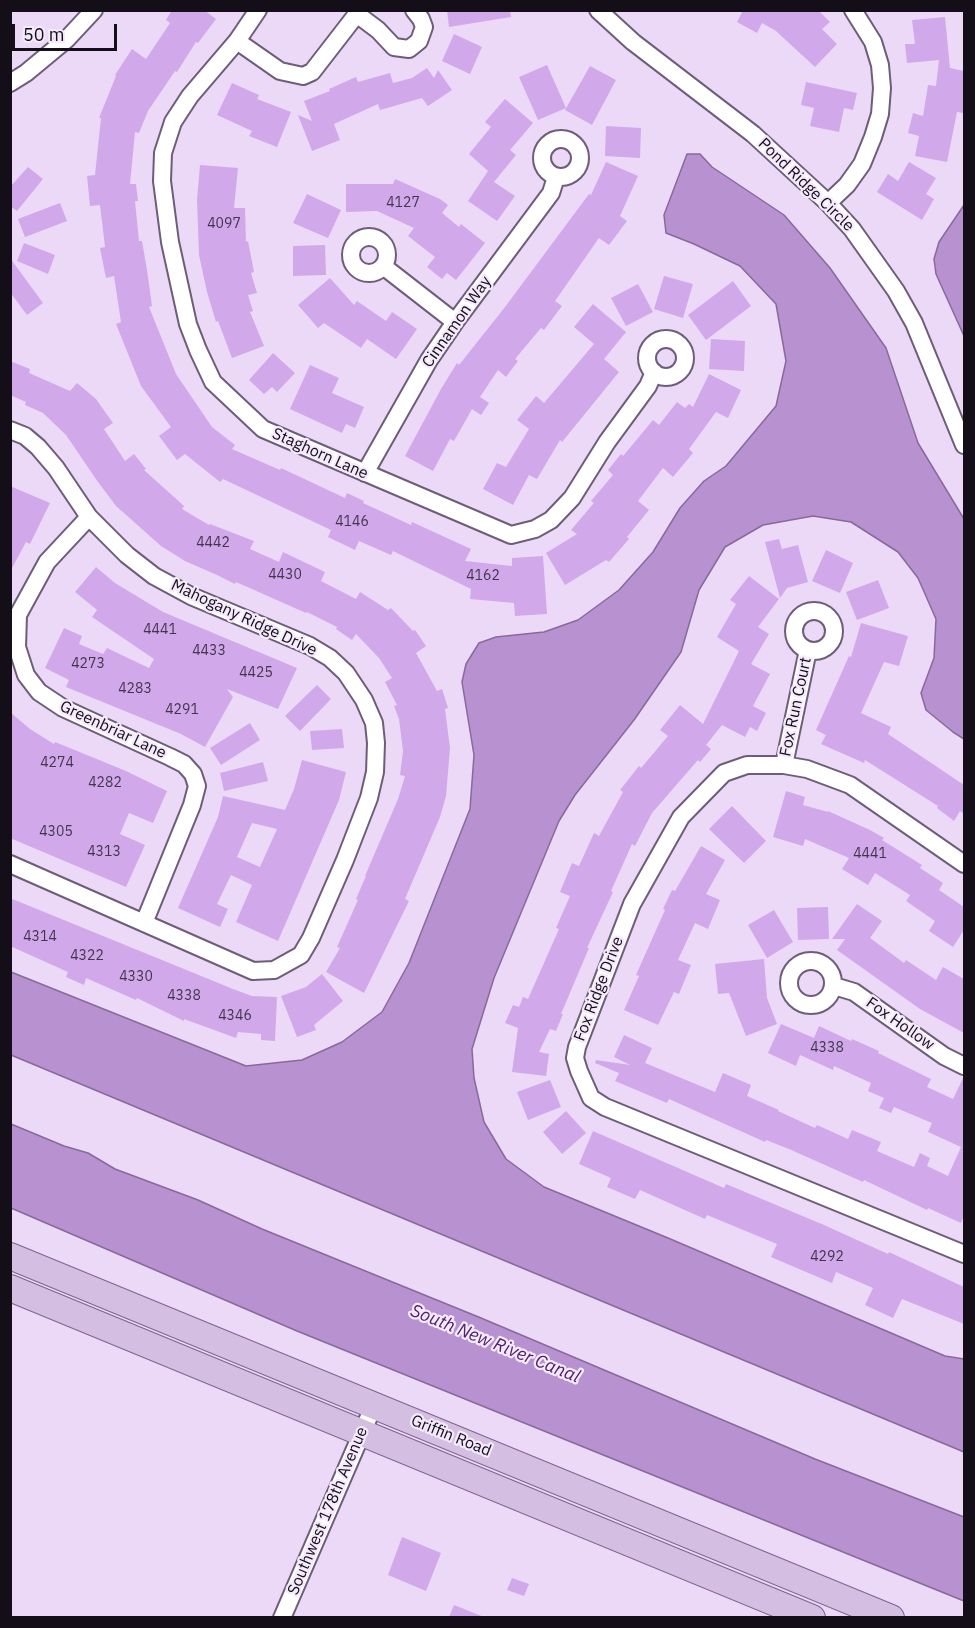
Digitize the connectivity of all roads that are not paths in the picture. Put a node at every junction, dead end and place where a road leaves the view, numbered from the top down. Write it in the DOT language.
graph roads {
  1 [pos="94,10"];
  2 [pos="258,10"];
  3 [pos="414,10"];
  4 [pos="598,10"];
  5 [pos="853,10"];
  6 [pos="359,13"];
  7 [pos="237,41"];
  8 [pos="10,83"];
  9 [pos="556,177"];
  10 [pos="828,203"];
  11 [pos="383,266"];
  12 [pos="455,322"];
  13 [pos="654,372"];
  14 [pos="10,430"];
  15 [pos="964,445"];
  16 [pos="365,473"];
  17 [pos="89,517"];
  18 [pos="808,650"];
  19 [pos="784,765"];
  20 [pos="10,864"];
  21 [pos="964,864"];
  22 [pos="144,923"];
  23 [pos="834,986"];
  24 [pos="964,1066"];
  25 [pos="964,1254"];
  26 [pos="18,1259"];
  27 [pos="13,1289"];
  28 [pos="375,1405"];
  29 [pos="363,1433"];
  30 [pos="288,1616"];
  31 [pos="812,1617"];
  32 [pos="891,1617"];
  1 -- 8 [label="street"];
  2 -- 7 [label="street, Staghorn Lane"];
  3 -- 6 [label="street"];
  4 -- 10 [label="street, Pond Ridge Circle"];
  5 -- 10 [label="street"];
  6 -- 7 [label="street"];
  7 -- 16 [label="street, Staghorn Lane"];
  9 -- 12 [label="street, Cinnamon Way"];
  10 -- 15 [label="street, Pond Ridge Circle"];
  11 -- 12 [label="street"];
  12 -- 16 [label="street, Cinnamon Way"];
  13 -- 16 [label="street, Staghorn Lane"];
  14 -- 17 [label="street, Mahogany Ridge Drive"];
  17 -- 22 [label="street, Greenbriar Lane"];
  17 -- 22 [label="street, Mahogany Ridge Drive"];
  18 -- 19 [label="street, Fox Run Court"];
  19 -- 21 [label="street, Fox Ridge Drive"];
  19 -- 25 [label="street, Fox Ridge Drive"];
  20 -- 22 [label="street, Mahogany Ridge Drive"];
  23 -- 24 [label="street, Fox Hollow"];
  26 -- 27 [label="main road"];
  26 -- 28 [label="main road, Griffin Road"];
  27 -- 29 [label="main road, Griffin Road"];
  28 -- 29 [label="street, Southwest 178th Avenue"];
  28 -- 32 [label="main road, Griffin Road"];
  29 -- 30 [label="street, Southwest 178th Avenue"];
  29 -- 31 [label="main road, Griffin Road"];
}
